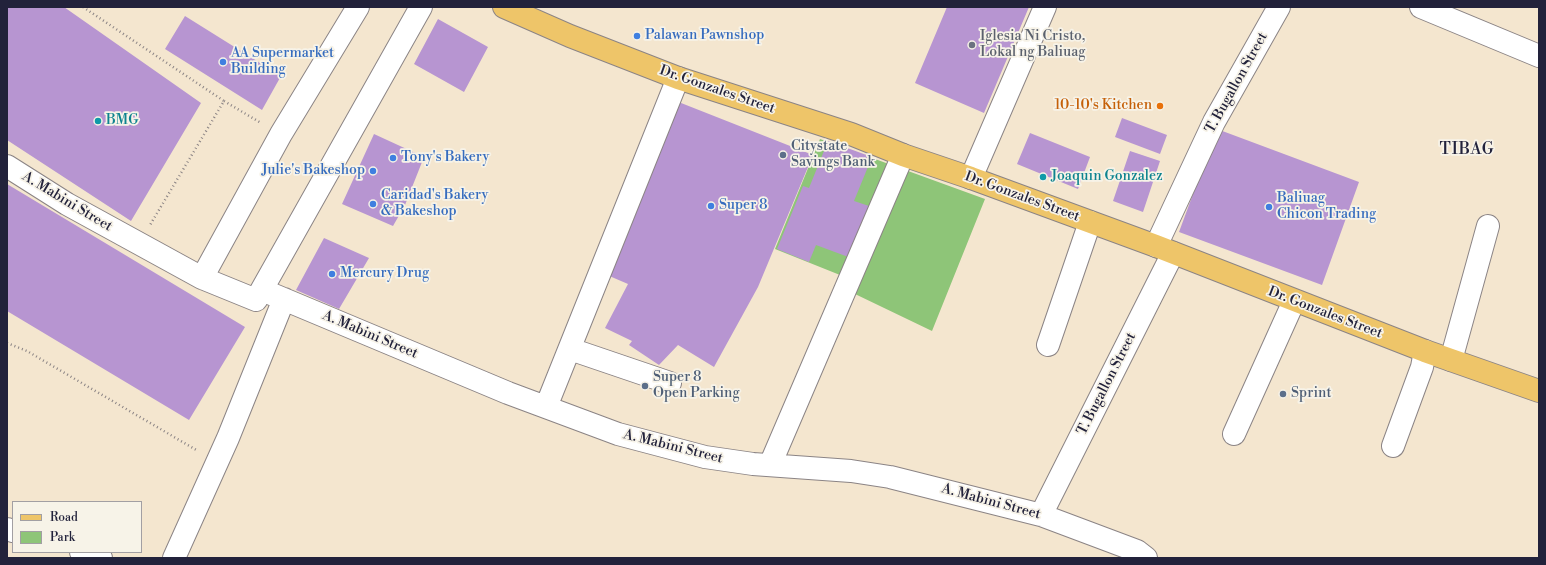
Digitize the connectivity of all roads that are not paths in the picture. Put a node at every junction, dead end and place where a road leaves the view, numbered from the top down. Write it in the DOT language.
graph roads {
  1 [pos="358,7"];
  2 [pos="421,7"];
  3 [pos="504,7"];
  4 [pos="1045,7"];
  5 [pos="1279,7"];
  6 [pos="1421,7"];
  7 [pos="1539,56"];
  8 [pos="678,78"];
  9 [pos="903,155"];
  10 [pos="7,166"];
  11 [pos="972,178"];
  12 [pos="1090,222"];
  13 [pos="1488,226"];
  14 [pos="1165,250"];
  15 [pos="202,278"];
  16 [pos="259,295"];
  17 [pos="284,299"];
  18 [pos="1294,301"];
  19 [pos="1048,345"];
  20 [pos="570,349"];
  21 [pos="1425,351"];
  22 [pos="1451,360"];
  23 [pos="670,384"];
  24 [pos="1539,391"];
  25 [pos="546,407"];
  26 [pos="1234,434"];
  27 [pos="1393,446"];
  28 [pos="770,465"];
  29 [pos="1041,515"];
  30 [pos="84,553"];
  31 [pos="101,558"];
  32 [pos="174,558"];
  33 [pos="1146,558"];
  1 -- 15 [label="street"];
  2 -- 16 [label="street"];
  3 -- 8 [label="main road, Dr. Gonzales Street"];
  4 -- 11 [label="street"];
  5 -- 14 [label="street, T. Bugallon Street"];
  6 -- 7 [label="street"];
  8 -- 9 [label="main road, Dr. Gonzales Street"];
  8 -- 20 [label="street"];
  9 -- 11 [label="main road, Dr. Gonzales Street"];
  9 -- 28 [label="street"];
  10 -- 15 [label="street, A. Mabini Street"];
  11 -- 12 [label="main road, Dr. Gonzales Street"];
  12 -- 14 [label="main road, Dr. Gonzales Street"];
  12 -- 19 [label="street"];
  13 -- 22 [label="street"];
  14 -- 18 [label="main road, Dr. Gonzales Street"];
  14 -- 29 [label="street, T. Bugallon Street"];
  15 -- 16 [label="street, A. Mabini Street"];
  16 -- 17 [label="street, A. Mabini Street"];
  17 -- 25 [label="street, A. Mabini Street"];
  17 -- 32 [label="street"];
  18 -- 21 [label="main road, Dr. Gonzales Street"];
  18 -- 26 [label="street"];
  20 -- 23 [label="street"];
  20 -- 25 [label="street"];
  21 -- 22 [label="main road, Dr. Gonzales Street"];
  21 -- 27 [label="street"];
  22 -- 24 [label="main road, Dr. Gonzales Street"];
  25 -- 28 [label="street, A. Mabini Street"];
  28 -- 29 [label="street, A. Mabini Street"];
  29 -- 33 [label="street, A. Mabini Street"];
  30 -- 31 [label="street"];
}
